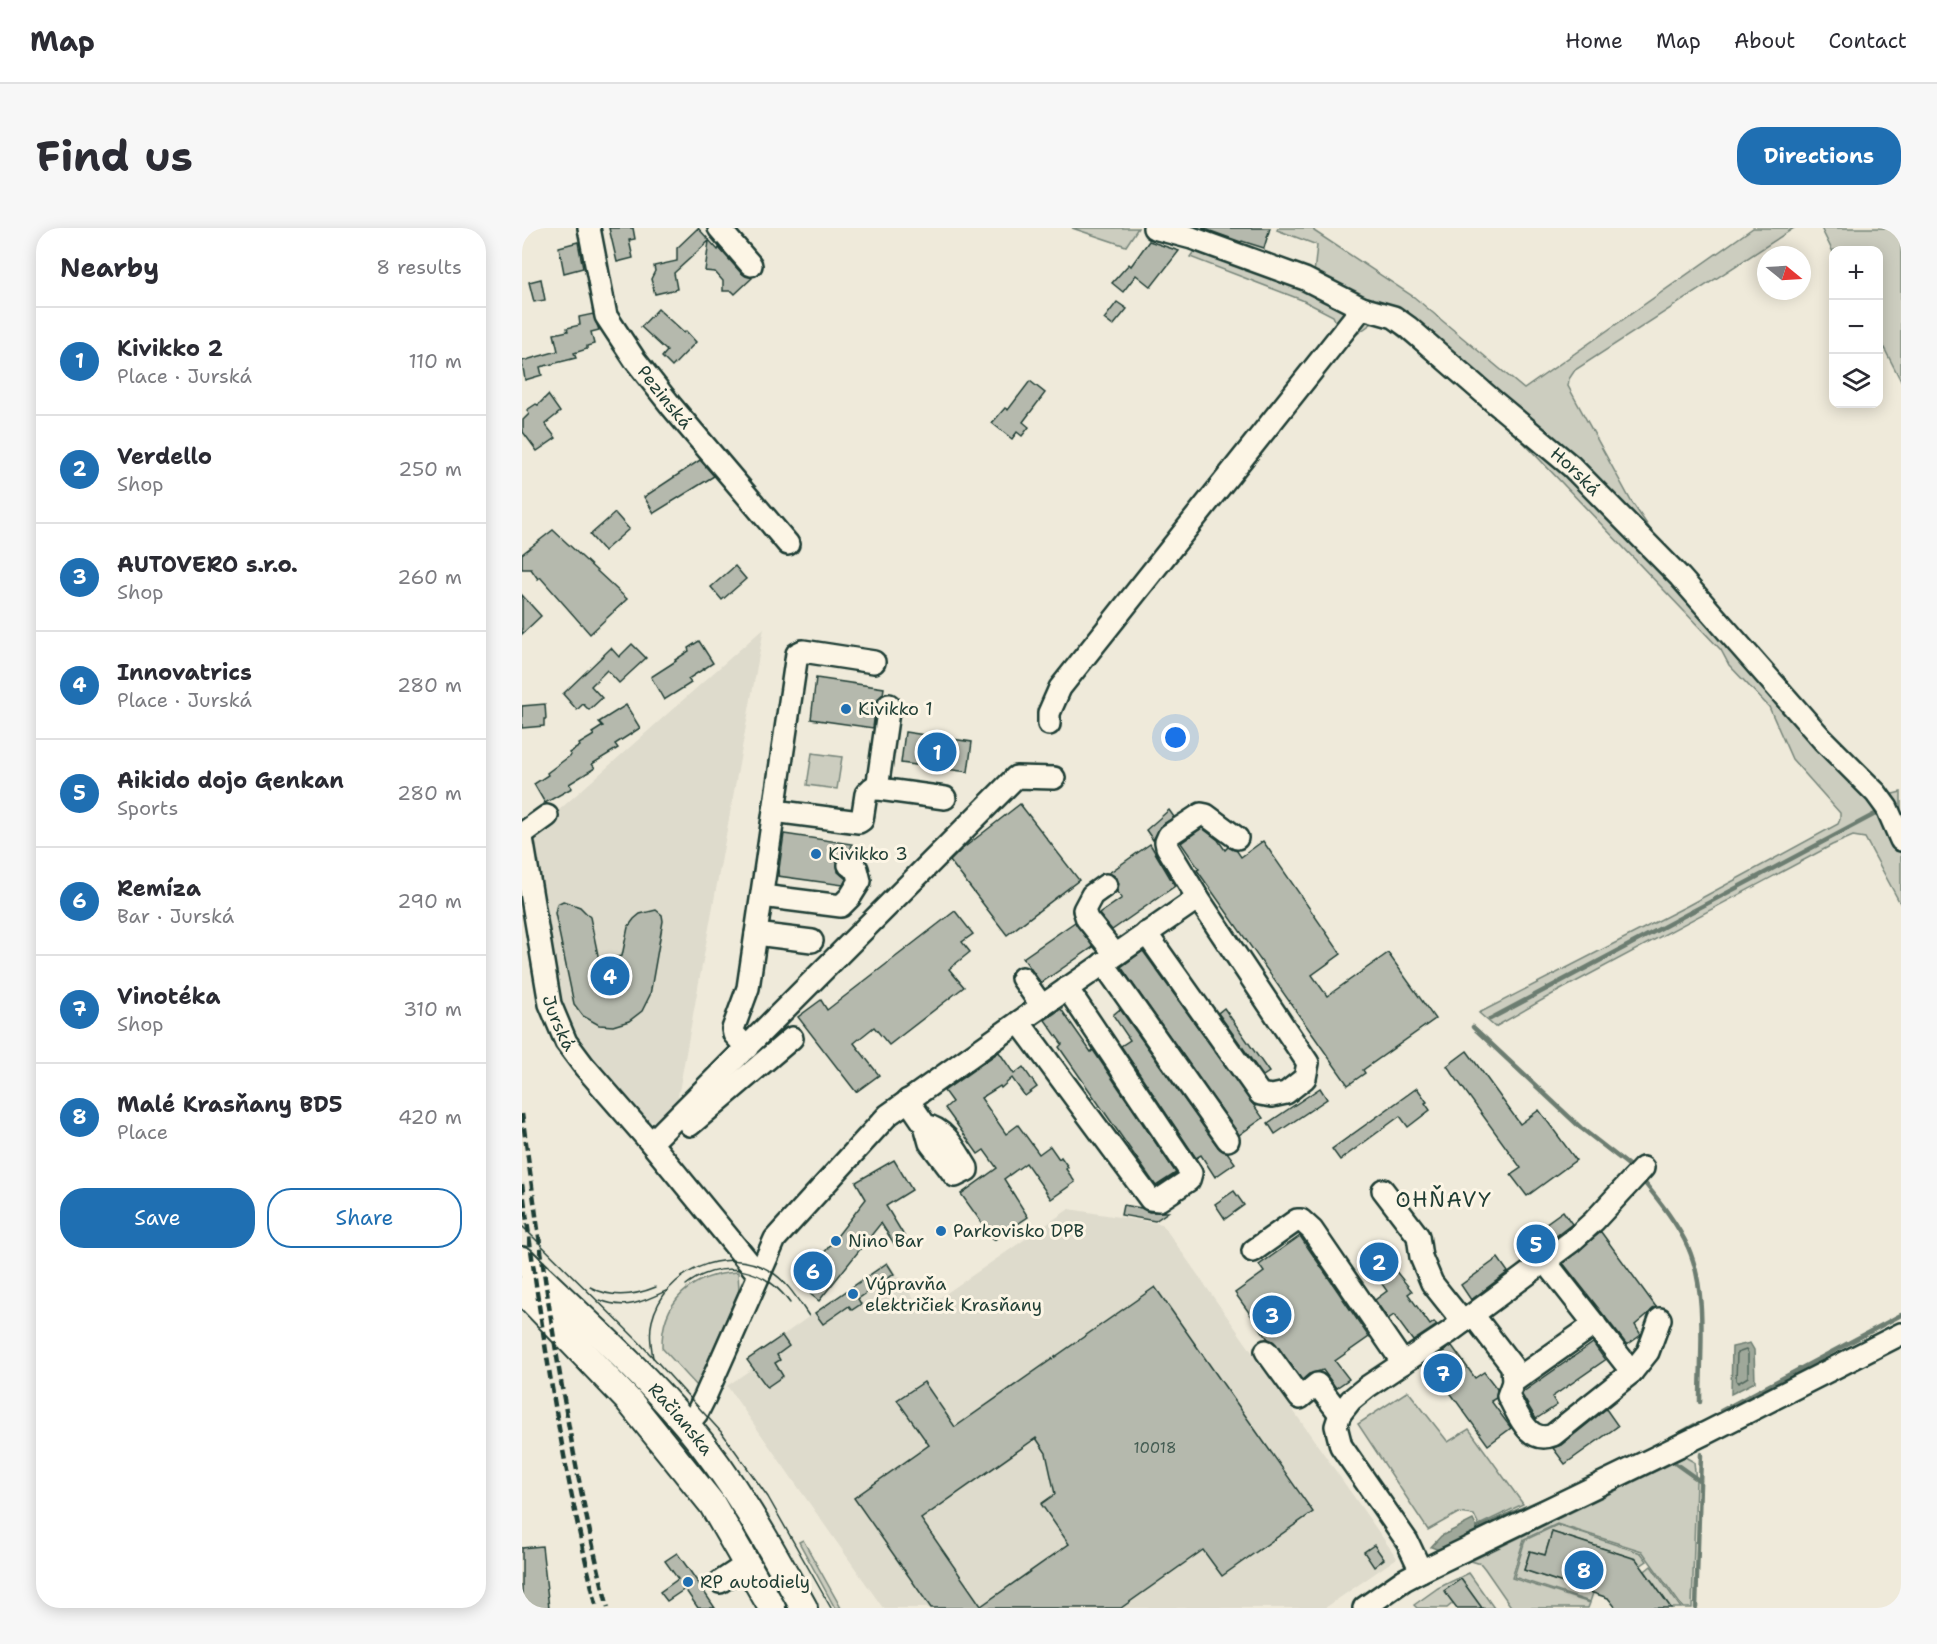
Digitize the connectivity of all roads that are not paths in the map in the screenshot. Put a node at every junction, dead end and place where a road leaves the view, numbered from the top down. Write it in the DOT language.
graph roads {
  1 [pos="589,228"];
  2 [pos="719,228"];
  3 [pos="1154,228"];
  4 [pos="751,265"];
  5 [pos="1362,308"];
  6 [pos="788,544"];
  7 [pos="874,662"];
  8 [pos="889,705"];
  9 [pos="1049,724"];
  10 [pos="1054,778"];
  11 [pos="877,789"];
  12 [pos="945,798"];
  13 [pos="774,811"];
  14 [pos="547,816"];
  15 [pos="522,836"];
  16 [pos="1237,838"];
  17 [pos="1901,840"];
  18 [pos="849,865"];
  19 [pos="1106,885"];
  20 [pos="762,896"];
  21 [pos="1198,898"];
  22 [pos="1146,933"];
  23 [pos="756,934"];
  24 [pos="812,941"];
  25 [pos="1109,958"];
  26 [pos="1022,978"];
  27 [pos="1067,988"];
  28 [pos="1042,1006"];
  29 [pos="1019,1022"];
  30 [pos="792,1038"];
  31 [pos="747,1048"];
  32 [pos="908,1100"];
  33 [pos="690,1125"];
  34 [pos="925,1125"];
  35 [pos="1228,1140"];
  36 [pos="651,1143"];
  37 [pos="1644,1168"];
  38 [pos="1383,1190"];
  39 [pos="1253,1251"];
  40 [pos="522,1260"];
  41 [pos="1545,1261"];
  42 [pos="759,1275"];
  43 [pos="522,1290"];
  44 [pos="1468,1318"];
  45 [pos="1660,1319"];
  46 [pos="1595,1324"];
  47 [pos="1901,1335"];
  48 [pos="1266,1351"];
  49 [pos="1403,1363"];
  50 [pos="1632,1372"];
  51 [pos="1513,1382"];
  52 [pos="1340,1414"];
  53 [pos="687,1425"];
  54 [pos="657,1435"];
  55 [pos="688,1474"];
  56 [pos="747,1564"];
  57 [pos="1412,1575"];
  58 [pos="720,1582"];
  59 [pos="772,1608"];
  60 [pos="804,1608"];
  61 [pos="1364,1608"];
  1 -- 6 [label="street, Pezinská"];
  2 -- 4 [label="street"];
  3 -- 5 [label="street, Horská"];
  5 -- 9 [label="street"];
  5 -- 17 [label="street, Horská"];
  7 -- 13 [label="street"];
  8 -- 11 [label="street"];
  10 -- 31 [label="street"];
  11 -- 12 [label="street"];
  11 -- 13 [label="street"];
  13 -- 20 [label="street"];
  14 -- 15 [label="street"];
  15 -- 36 [label="street, Jurská"];
  16 -- 21 [label="street"];
  18 -- 20 [label="street"];
  19 -- 25 [label="street"];
  20 -- 23 [label="street"];
  21 -- 22 [label="street"];
  21 -- 22 [label="street"];
  22 -- 25 [label="street"];
  23 -- 24 [label="street"];
  23 -- 31 [label="street"];
  25 -- 27 [label="street"];
  25 -- 35 [label="street"];
  26 -- 28 [label="street"];
  27 -- 28 [label="street"];
  27 -- 29 [label="street"];
  28 -- 29 [label="street"];
  29 -- 32 [label="street"];
  30 -- 33 [label="street"];
  31 -- 36 [label="street"];
  32 -- 34 [label="street"];
  32 -- 42 [label="street"];
  36 -- 42 [label="street, Jurská"];
  37 -- 41 [label="street"];
  38 -- 44 [label="street"];
  39 -- 49 [label="street"];
  40 -- 53 [label="main road, Račianska"];
  41 -- 44 [label="street"];
  41 -- 46 [label="street"];
  42 -- 53 [label="street"];
  43 -- 54 [label="main road, Račianska"];
  44 -- 49 [label="street"];
  44 -- 51 [label="street"];
  45 -- 50 [label="street"];
  46 -- 50 [label="street"];
  46 -- 51 [label="street"];
  47 -- 57 [label="street"];
  48 -- 52 [label="street"];
  49 -- 52 [label="street"];
  50 -- 51 [label="street"];
  52 -- 57 [label="street"];
  53 -- 54 [label="main road"];
  53 -- 55 [label="main road"];
  53 -- 60 [label="main road, Račianska"];
  54 -- 55 [label="main road, Račianska"];
  55 -- 56 [label="main road, Račianska"];
  56 -- 58 [label="street"];
  56 -- 59 [label="main road, Račianska"];
  57 -- 61 [label="street"];
}
